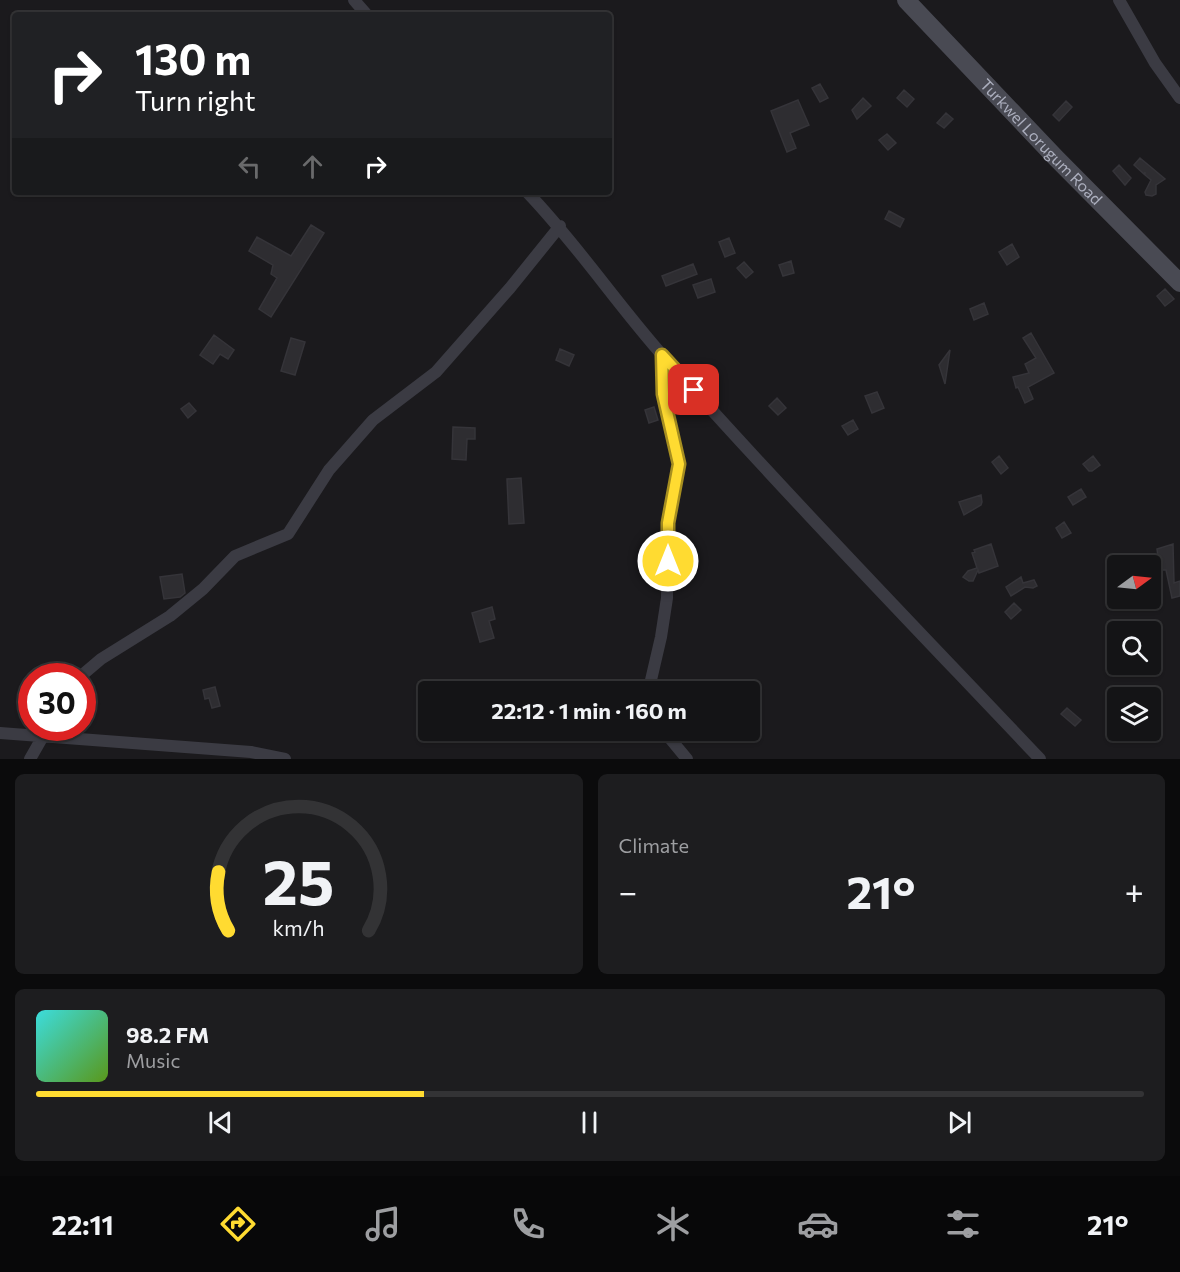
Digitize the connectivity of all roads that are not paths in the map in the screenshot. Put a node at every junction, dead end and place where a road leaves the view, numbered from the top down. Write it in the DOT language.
graph roads {
  1 [pos="354,0"];
  2 [pos="906,0"];
  3 [pos="1119,0"];
  4 [pos="364,12"];
  5 [pos="1180,98"];
  6 [pos="530,195"];
  7 [pos="560,226"];
  8 [pos="1180,283"];
  9 [pos="662,355"];
  10 [pos="96,663"];
  11 [pos="651,681"];
  12 [pos="18,732"];
  13 [pos="0,733"];
  14 [pos="96,736"];
  15 [pos="40,741"];
  16 [pos="672,741"];
  17 [pos="30,759"];
  18 [pos="285,759"];
  19 [pos="687,759"];
  20 [pos="1040,759"];
  1 -- 4 [label="street"];
  2 -- 8 [label="main road, Turkwel Lorugum Road"];
  3 -- 5 [label="street"];
  6 -- 7 [label="street"];
  7 -- 9 [label="street"];
  7 -- 10 [label="street"];
  9 -- 11 [label="street"];
  9 -- 20 [label="street"];
  12 -- 13 [label="street"];
  14 -- 18 [label="street"];
  15 -- 17 [label="street"];
  16 -- 19 [label="street"];
}
